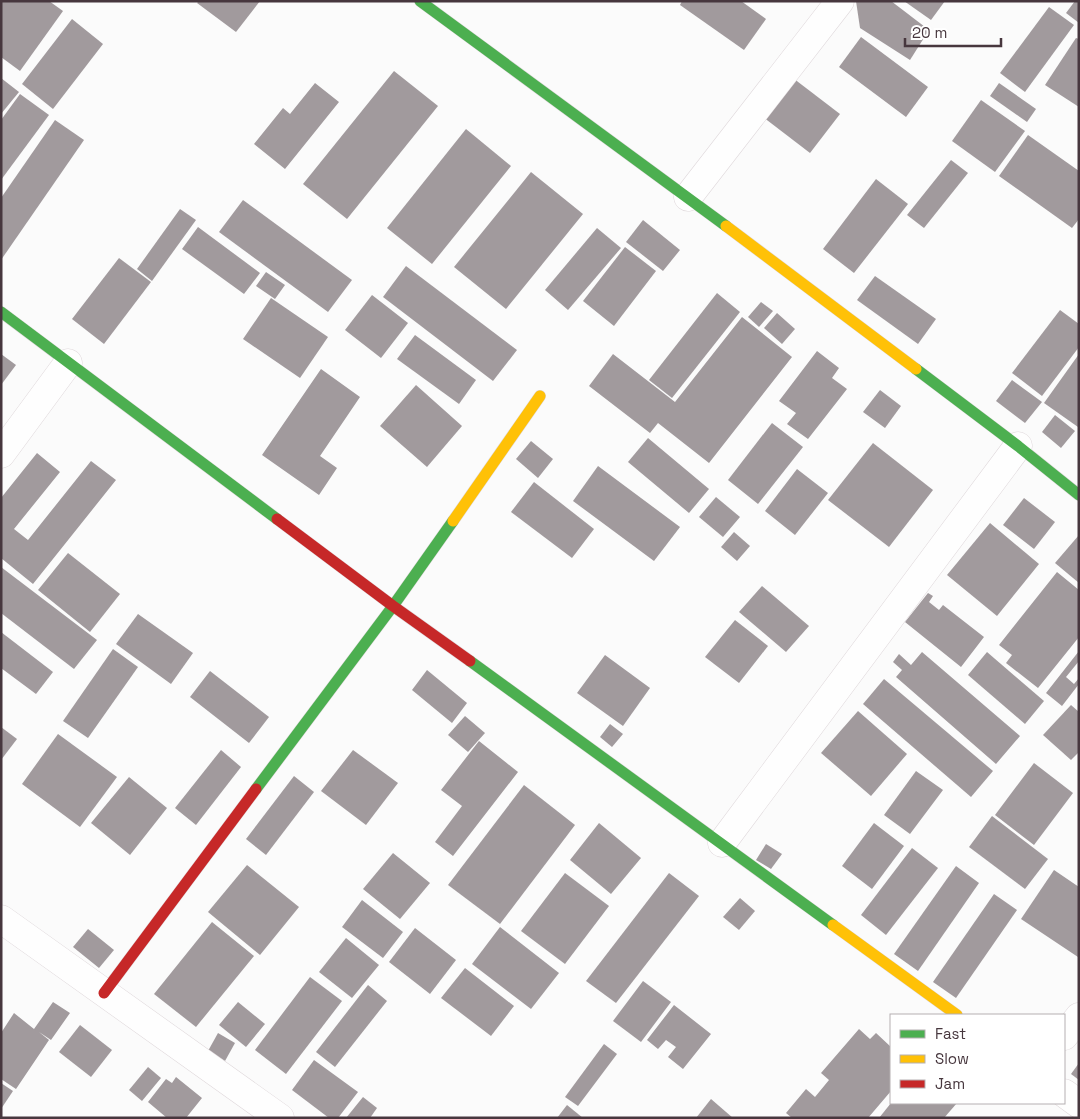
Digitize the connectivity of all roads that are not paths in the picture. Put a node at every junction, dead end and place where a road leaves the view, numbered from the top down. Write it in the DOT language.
graph roads {
  1 [pos="420,1"];
  2 [pos="840,1"];
  3 [pos="688,197"];
  4 [pos="1,312"];
  5 [pos="68,363"];
  6 [pos="540,396"];
  7 [pos="1018,446"];
  8 [pos="1,454"];
  9 [pos="1079,496"];
  10 [pos="394,606"];
  11 [pos="722,843"];
  12 [pos="1,919"];
  13 [pos="104,993"];
  14 [pos="956,1014"];
  15 [pos="1079,1017"];
  16 [pos="1065,1035"];
  17 [pos="1065,1095"];
  18 [pos="1079,1104"];
  19 [pos="280,1118"];
  1 -- 3 [label="street"];
  2 -- 3 [label="street"];
  3 -- 7 [label="street"];
  4 -- 5 [label="street"];
  5 -- 8 [label="street"];
  5 -- 10 [label="street"];
  6 -- 10 [label="street"];
  7 -- 9 [label="street"];
  7 -- 11 [label="street"];
  10 -- 11 [label="street"];
  10 -- 13 [label="street"];
  11 -- 14 [label="street"];
  12 -- 13 [label="street"];
  13 -- 19 [label="street"];
  15 -- 16 [label="street"];
  17 -- 18 [label="street"];
}
